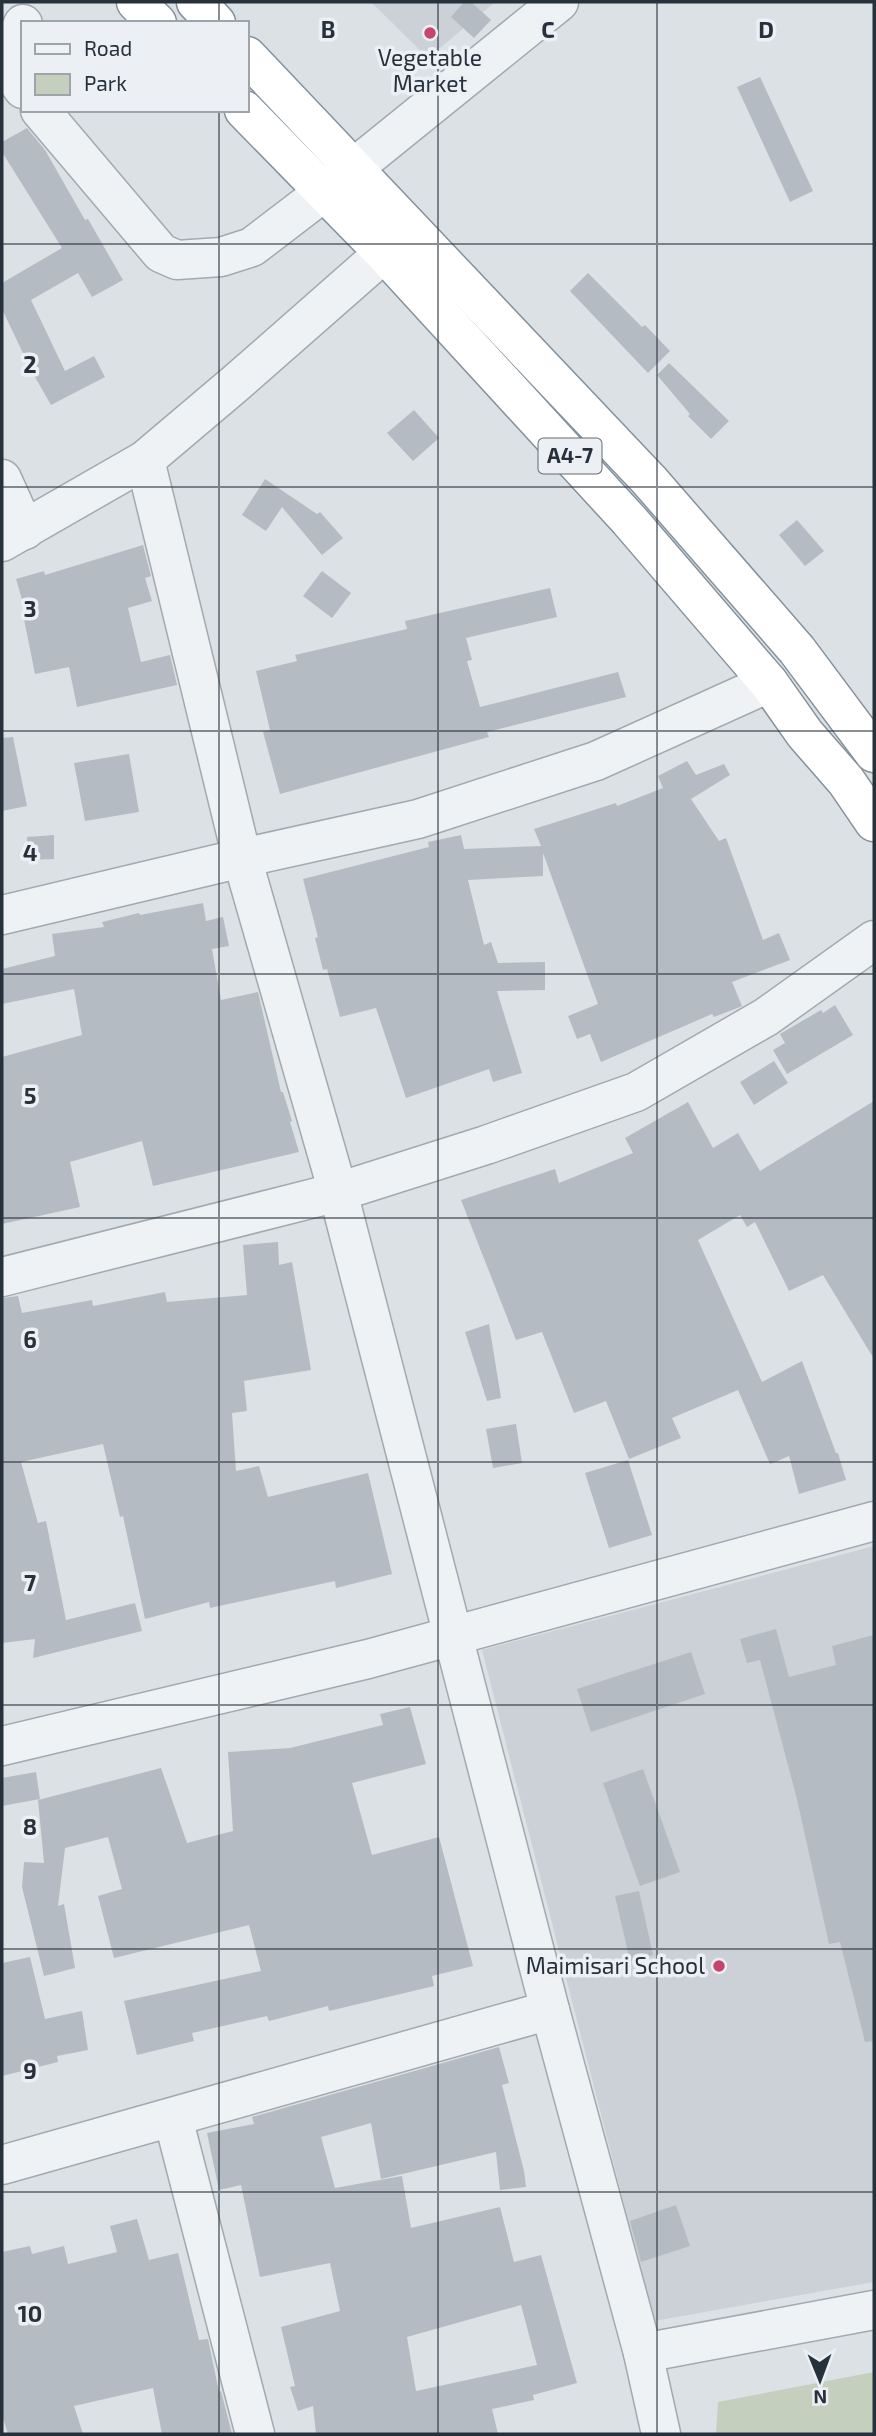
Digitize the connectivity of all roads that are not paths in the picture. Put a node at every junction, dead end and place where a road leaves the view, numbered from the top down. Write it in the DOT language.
graph roads {
  1 [pos="32,2"];
  2 [pos="136,2"];
  3 [pos="196,2"];
  4 [pos="559,2"];
  5 [pos="24,21"];
  6 [pos="155,21"];
  7 [pos="214,21"];
  8 [pos="21,28"];
  9 [pos="248,56"];
  10 [pos="21,85"];
  11 [pos="42,112"];
  12 [pos="246,112"];
  13 [pos="352,167"];
  14 [pos="324,192"];
  15 [pos="384,253"];
  16 [pos="145,460"];
  17 [pos="2,479"];
  18 [pos="13,536"];
  19 [pos="719,561"];
  20 [pos="687,588"];
  21 [pos="769,683"];
  22 [pos="874,753"];
  23 [pos="874,822"];
  24 [pos="242,858"];
  25 [pos="2,915"];
  26 [pos="874,940"];
  27 [pos="338,1192"];
  28 [pos="2,1277"];
  29 [pos="874,1521"];
  30 [pos="453,1636"];
  31 [pos="2,1746"];
  32 [pos="550,2010"];
  33 [pos="173,2118"];
  34 [pos="2,2165"];
  35 [pos="874,2310"];
  36 [pos="643,2353"];
  37 [pos="255,2434"];
  38 [pos="661,2434"];
  1 -- 5 [label="street"];
  2 -- 6 [label="highway"];
  3 -- 7 [label="highway"];
  4 -- 13 [label="street"];
  8 -- 10 [label="street"];
  9 -- 13 [label="highway, A4-7"];
  11 -- 14 [label="street"];
  12 -- 14 [label="highway, A4-7"];
  13 -- 14 [label="street"];
  13 -- 19 [label="highway, A4-7"];
  14 -- 15 [label="highway, A4-7"];
  15 -- 16 [label="street"];
  15 -- 20 [label="highway, A4-7"];
  16 -- 18 [label="street"];
  16 -- 24 [label="street"];
  17 -- 18 [label="street"];
  19 -- 20 [label="highway"];
  19 -- 22 [label="highway, A4-7"];
  20 -- 21 [label="highway, A4-7"];
  21 -- 23 [label="highway, A4-7"];
  21 -- 24 [label="street"];
  24 -- 25 [label="street"];
  24 -- 27 [label="street"];
  26 -- 27 [label="street"];
  27 -- 28 [label="street"];
  27 -- 30 [label="street"];
  29 -- 30 [label="street"];
  30 -- 31 [label="street"];
  30 -- 32 [label="street"];
  32 -- 33 [label="street"];
  32 -- 36 [label="street"];
  33 -- 34 [label="street"];
  33 -- 37 [label="street"];
  35 -- 36 [label="street"];
  36 -- 38 [label="street"];
}
